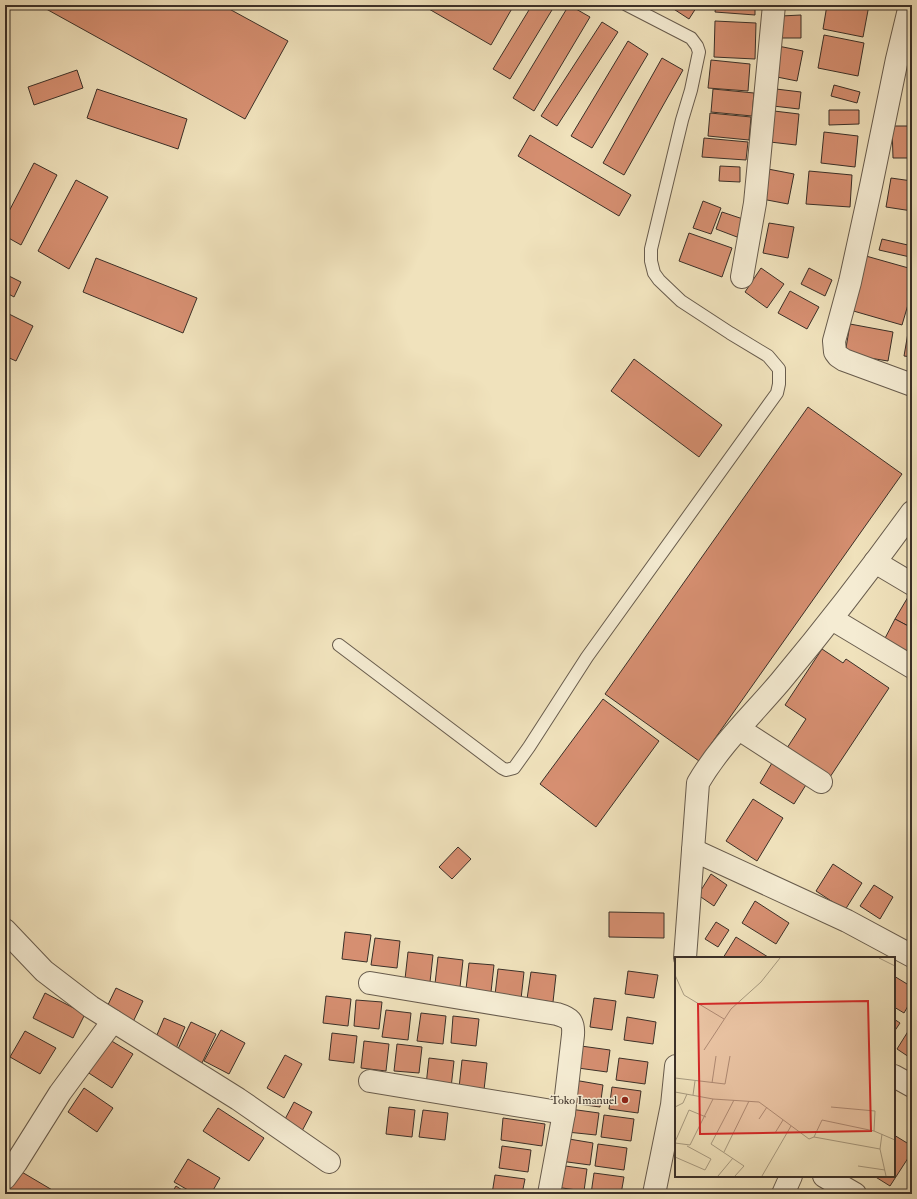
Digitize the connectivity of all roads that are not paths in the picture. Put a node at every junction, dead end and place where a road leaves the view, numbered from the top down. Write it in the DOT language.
graph roads {
  1 [pos="627,5"];
  2 [pos="774,5"];
  3 [pos="910,5"];
  4 [pos="742,277"];
  5 [pos="912,385"];
  6 [pos="912,512"];
  7 [pos="875,562"];
  8 [pos="912,584"];
  9 [pos="832,619"];
  10 [pos="339,645"];
  11 [pos="912,667"];
  12 [pos="739,729"];
  13 [pos="821,782"];
  14 [pos="693,850"];
  15 [pos="5,930"];
  16 [pos="912,956"];
  17 [pos="685,957"];
  18 [pos="370,983"];
  19 [pos="113,1021"];
  20 [pos="895,1077"];
  21 [pos="370,1080"];
  22 [pos="675,1086"];
  23 [pos="912,1086"];
  24 [pos="674,1106"];
  25 [pos="564,1113"];
  26 [pos="329,1162"];
  27 [pos="791,1177"];
  28 [pos="826,1177"];
  29 [pos="5,1178"];
  30 [pos="549,1194"];
  31 [pos="654,1194"];
  32 [pos="783,1194"];
  33 [pos="855,1194"];
  1 -- 10 [label="lane"];
  2 -- 4 [label="street"];
  3 -- 5 [label="street"];
  6 -- 7 [label="street"];
  7 -- 8 [label="street"];
  7 -- 9 [label="street"];
  9 -- 11 [label="street"];
  9 -- 12 [label="street"];
  12 -- 13 [label="street"];
  12 -- 14 [label="street"];
  14 -- 16 [label="street"];
  14 -- 17 [label="street"];
  15 -- 19 [label="street"];
  18 -- 25 [label="street"];
  19 -- 26 [label="street"];
  19 -- 29 [label="street"];
  20 -- 23 [label="street"];
  21 -- 25 [label="street"];
  22 -- 24 [label="street"];
  24 -- 31 [label="street"];
  25 -- 30 [label="street"];
  27 -- 32 [label="street"];
  28 -- 33 [label="street"];
}
